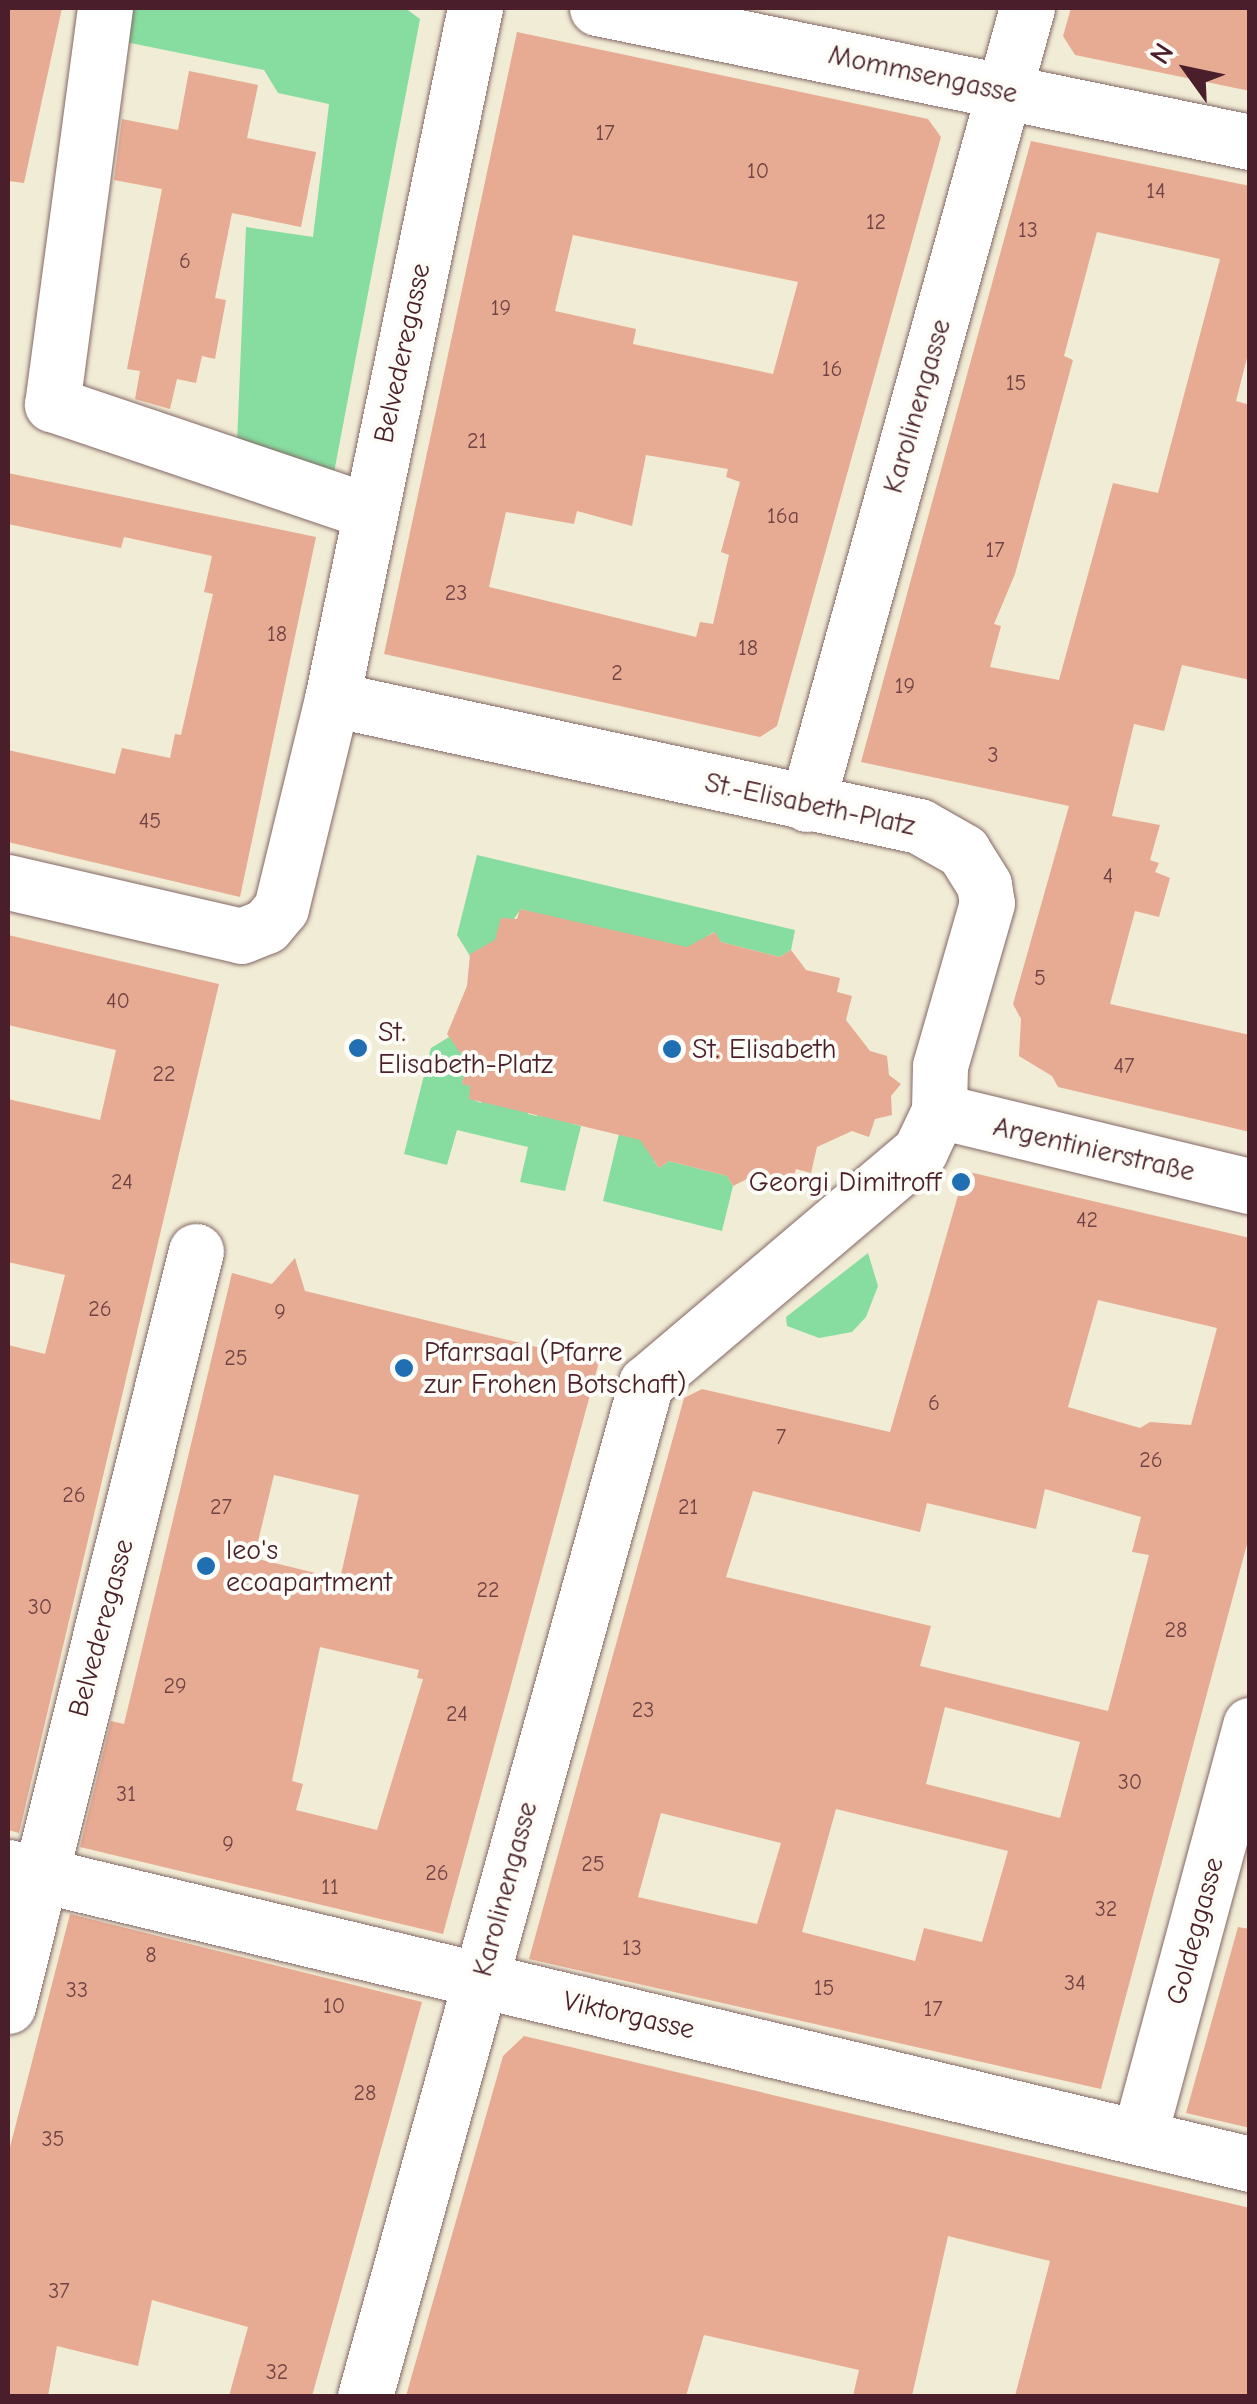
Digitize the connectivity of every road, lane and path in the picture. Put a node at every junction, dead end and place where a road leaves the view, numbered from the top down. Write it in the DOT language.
graph roads {
  1 [pos="105,8"];
  2 [pos="475,8"];
  3 [pos="597,8"];
  4 [pos="1027,8"];
  5 [pos="1004,91"];
  6 [pos="1250,142"];
  7 [pos="368,511"];
  8 [pos="332,698"];
  9 [pos="807,804"];
  10 [pos="8,882"];
  11 [pos="938,1112"];
  12 [pos="1250,1186"];
  13 [pos="196,1250"];
  14 [pos="646,1383"];
  15 [pos="1250,1725"];
  16 [pos="23,1871"];
  17 [pos="480,1980"];
  18 [pos="8,2006"];
  19 [pos="1139,2137"];
  20 [pos="1250,2164"];
  21 [pos="365,2396"];
  1 -- 7 [label="street"];
  2 -- 7 [label="street, Belvederegasse"];
  3 -- 5 [label="street, Mommsengasse"];
  4 -- 5 [label="street, Karolinengasse"];
  5 -- 6 [label="street, Mommsengasse"];
  5 -- 9 [label="street, Karolinengasse"];
  7 -- 8 [label="street, Belvederegasse"];
  8 -- 9 [label="street, St.-Elisabeth-Platz"];
  8 -- 10 [label="street"];
  9 -- 11 [label="street, St.-Elisabeth-Platz"];
  11 -- 12 [label="street, Argentinierstraße"];
  11 -- 14 [label="street, St.-Elisabeth-Platz"];
  13 -- 16 [label="street, Belvederegasse"];
  14 -- 17 [label="street, Karolinengasse"];
  15 -- 19 [label="street, Goldeggasse"];
  16 -- 17 [label="street, Viktorgasse"];
  16 -- 18 [label="street, Belvederegasse"];
  17 -- 19 [label="street, Viktorgasse"];
  17 -- 21 [label="street, Karolinengasse"];
  19 -- 20 [label="street, Viktorgasse"];
}
